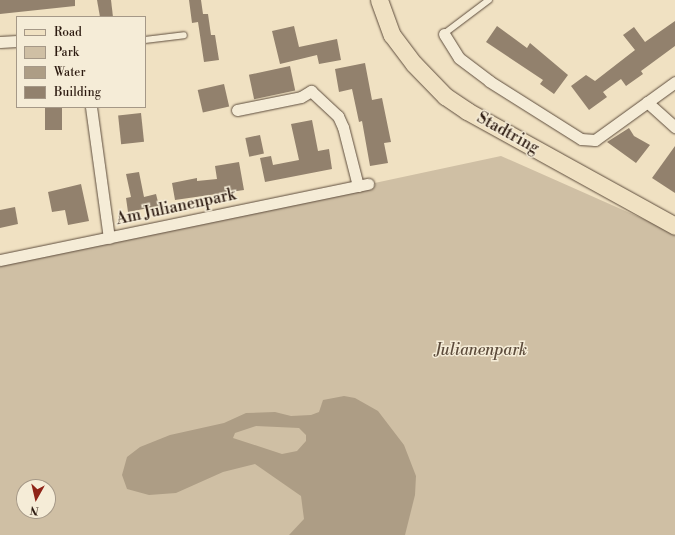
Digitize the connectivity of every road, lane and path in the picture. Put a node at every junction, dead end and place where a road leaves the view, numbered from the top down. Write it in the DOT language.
graph roads {
  1 [pos="379,0"];
  2 [pos="489,0"];
  3 [pos="444,34"];
  4 [pos="184,35"];
  5 [pos="146,40"];
  6 [pos="16,41"];
  7 [pos="0,42"];
  8 [pos="675,82"];
  9 [pos="647,102"];
  10 [pos="91,108"];
  11 [pos="238,110"];
  12 [pos="675,127"];
  13 [pos="675,226"];
  14 [pos="109,238"];
  15 [pos="0,260"];
  1 -- 13 [label="main road, Stadtring"];
  2 -- 3 [label="lane"];
  3 -- 9 [label="street"];
  4 -- 5 [label="lane"];
  6 -- 7 [label="street"];
  8 -- 9 [label="street"];
  9 -- 12 [label="street"];
  10 -- 14 [label="street"];
  11 -- 14 [label="street, Am Julianenpark"];
  14 -- 15 [label="street, Am Julianenpark"];
}
